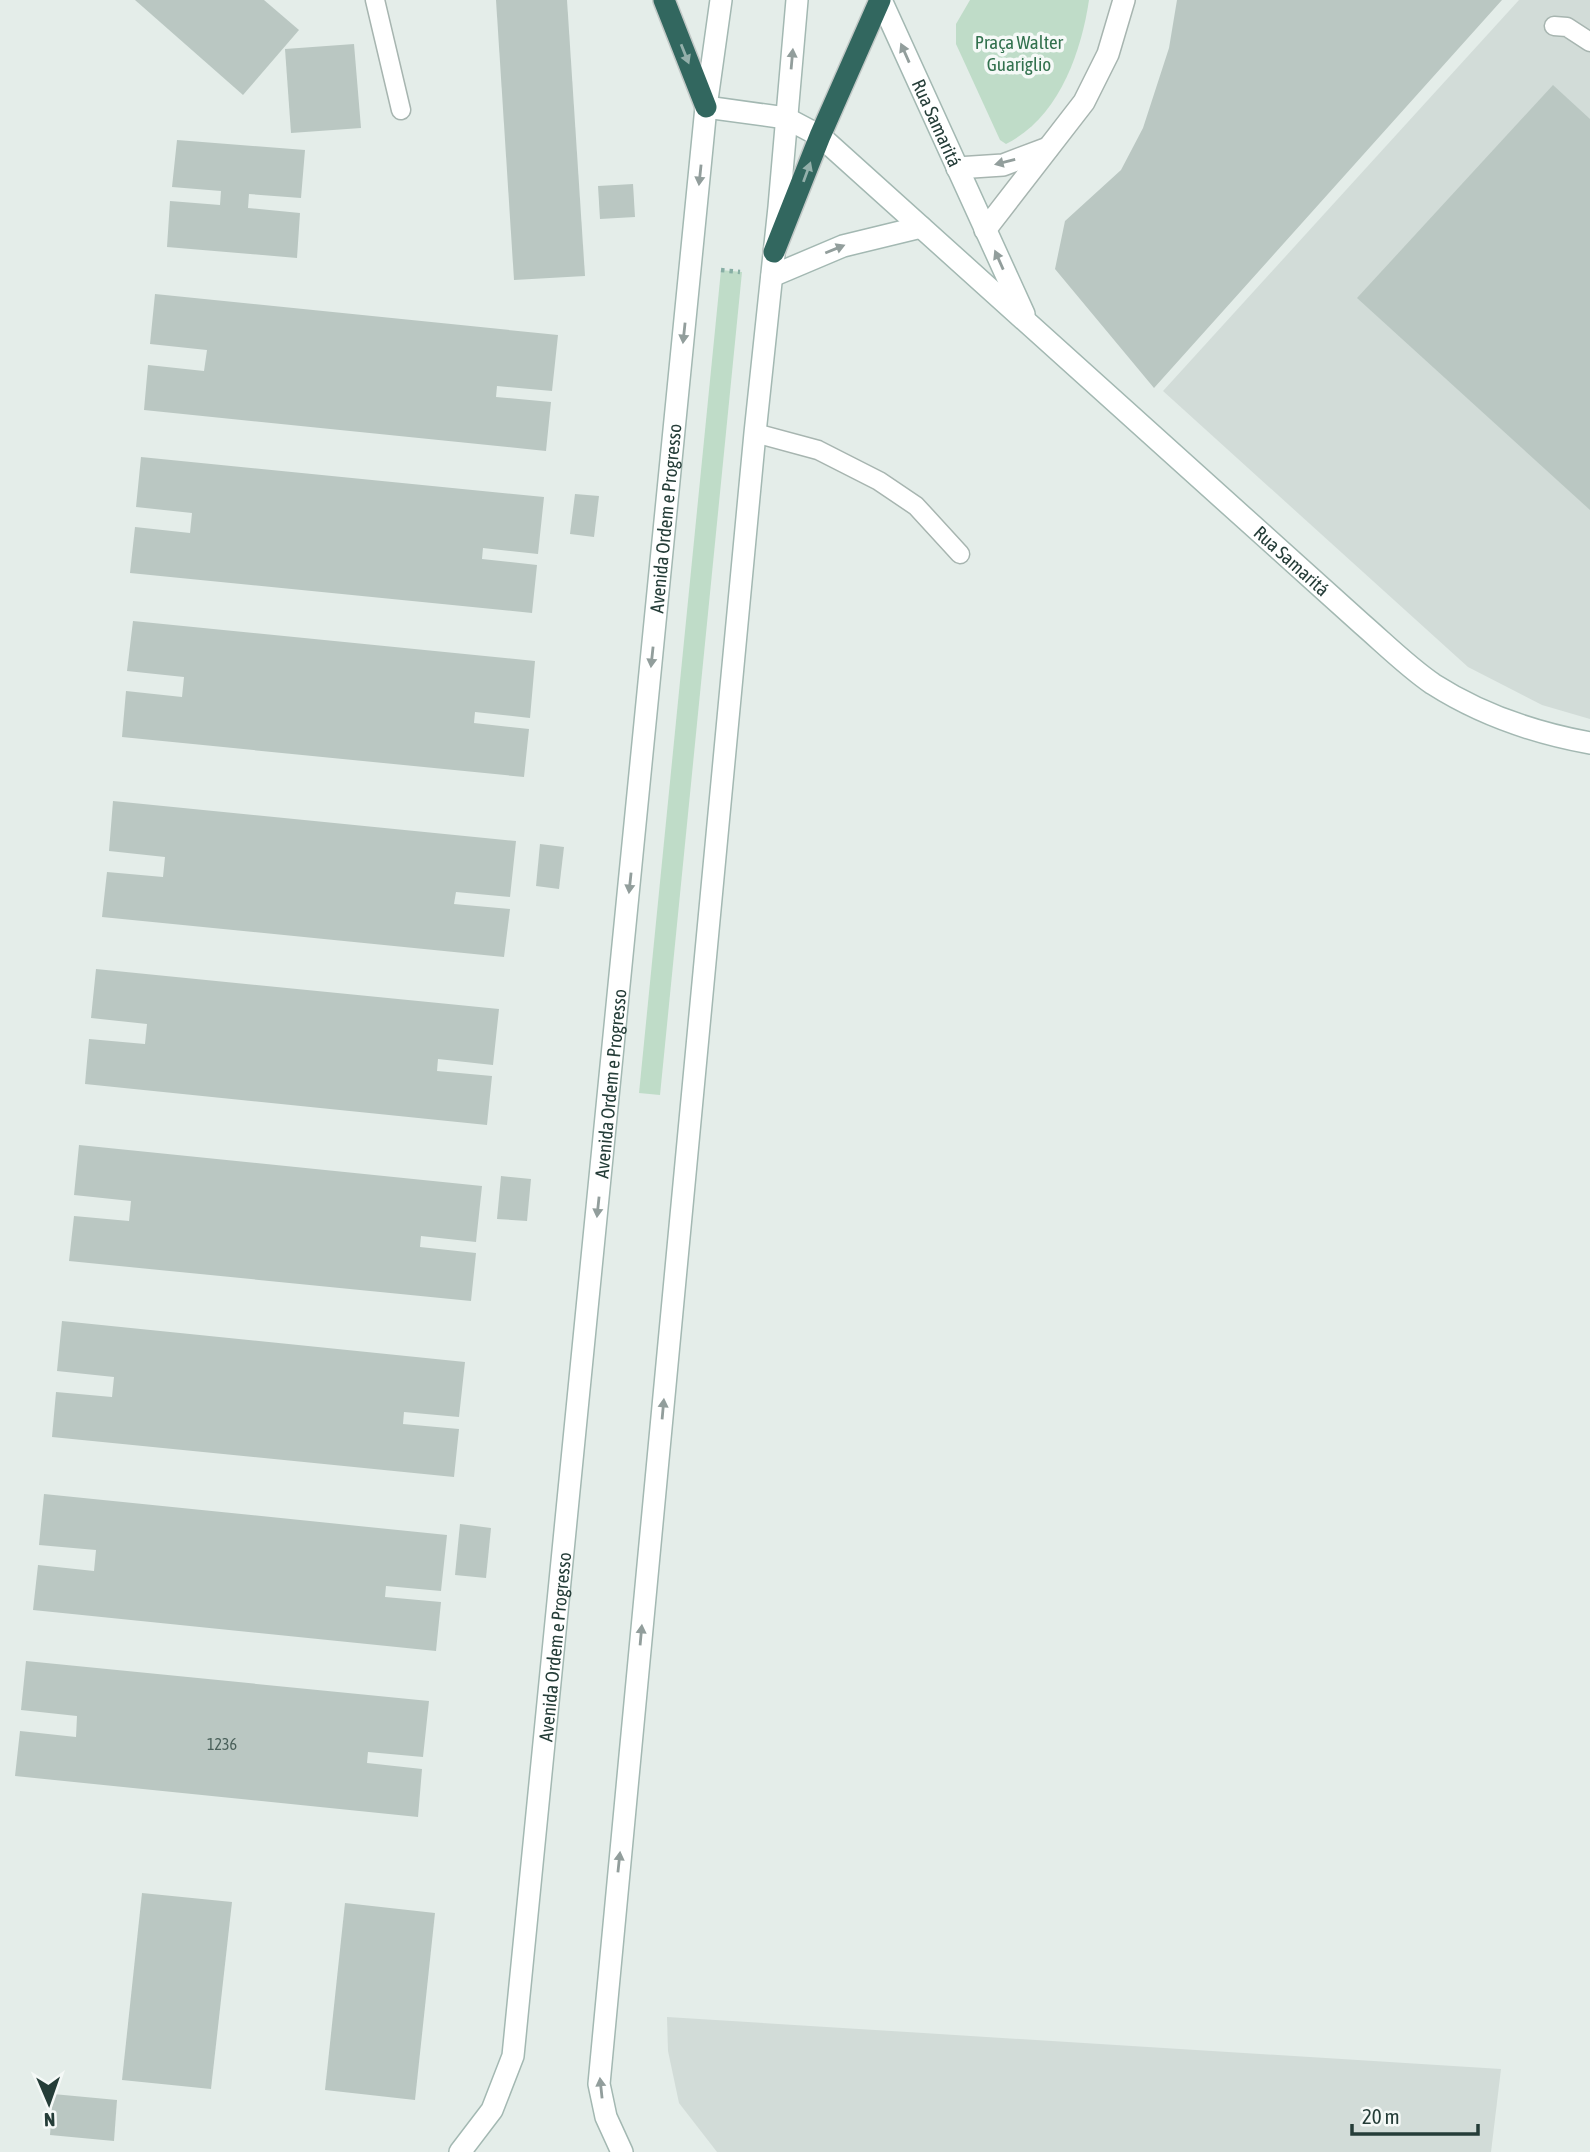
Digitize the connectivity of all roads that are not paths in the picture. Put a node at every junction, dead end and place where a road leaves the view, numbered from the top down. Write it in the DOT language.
graph roads {
  1 [pos="375,0"];
  2 [pos="664,0"];
  3 [pos="721,0"];
  4 [pos="797,0"];
  5 [pos="881,0"];
  6 [pos="1124,0"];
  7 [pos="1554,26"];
  8 [pos="1590,42"];
  9 [pos="706,107"];
  10 [pos="401,110"];
  11 [pos="786,118"];
  12 [pos="820,136"];
  13 [pos="1050,147"];
  14 [pos="957,168"];
  15 [pos="921,227"];
  16 [pos="985,230"];
  17 [pos="774,252"];
  18 [pos="772,276"];
  19 [pos="1027,322"];
  20 [pos="755,433"];
  21 [pos="960,554"];
  22 [pos="1590,743"];
  23 [pos="460,2152"];
  24 [pos="622,2152"];
  1 -- 10 [label="lane"];
  2 -- 9 [label="highway, one-way"];
  3 -- 9 [label="main road, Avenida Ordem e Progresso"];
  11 -- 4 [label="main road, one-way"];
  5 -- 12 [label="highway"];
  14 -- 5 [label="main road, Rua Samaritá, one-way"];
  6 -- 13 [label="main road"];
  7 -- 8 [label="lane"];
  9 -- 11 [label="main road"];
  9 -- 23 [label="main road, Avenida Ordem e Progresso, one-way"];
  11 -- 12 [label="main road, Rua Samaritá"];
  11 -- 17 [label="main road"];
  12 -- 15 [label="main road, Rua Samaritá"];
  17 -- 12 [label="highway, one-way"];
  13 -- 14 [label="main road, one-way"];
  13 -- 16 [label="main road"];
  14 -- 16 [label="main road, Rua Samaritá"];
  18 -- 15 [label="main road, one-way"];
  15 -- 19 [label="main road, Rua Samaritá"];
  19 -- 16 [label="main road, Rua Samaritá, one-way"];
  17 -- 18 [label="main road"];
  18 -- 20 [label="main road"];
  19 -- 22 [label="main road, Rua Samaritá"];
  20 -- 21 [label="lane"];
  24 -- 20 [label="main road, one-way"];
}
